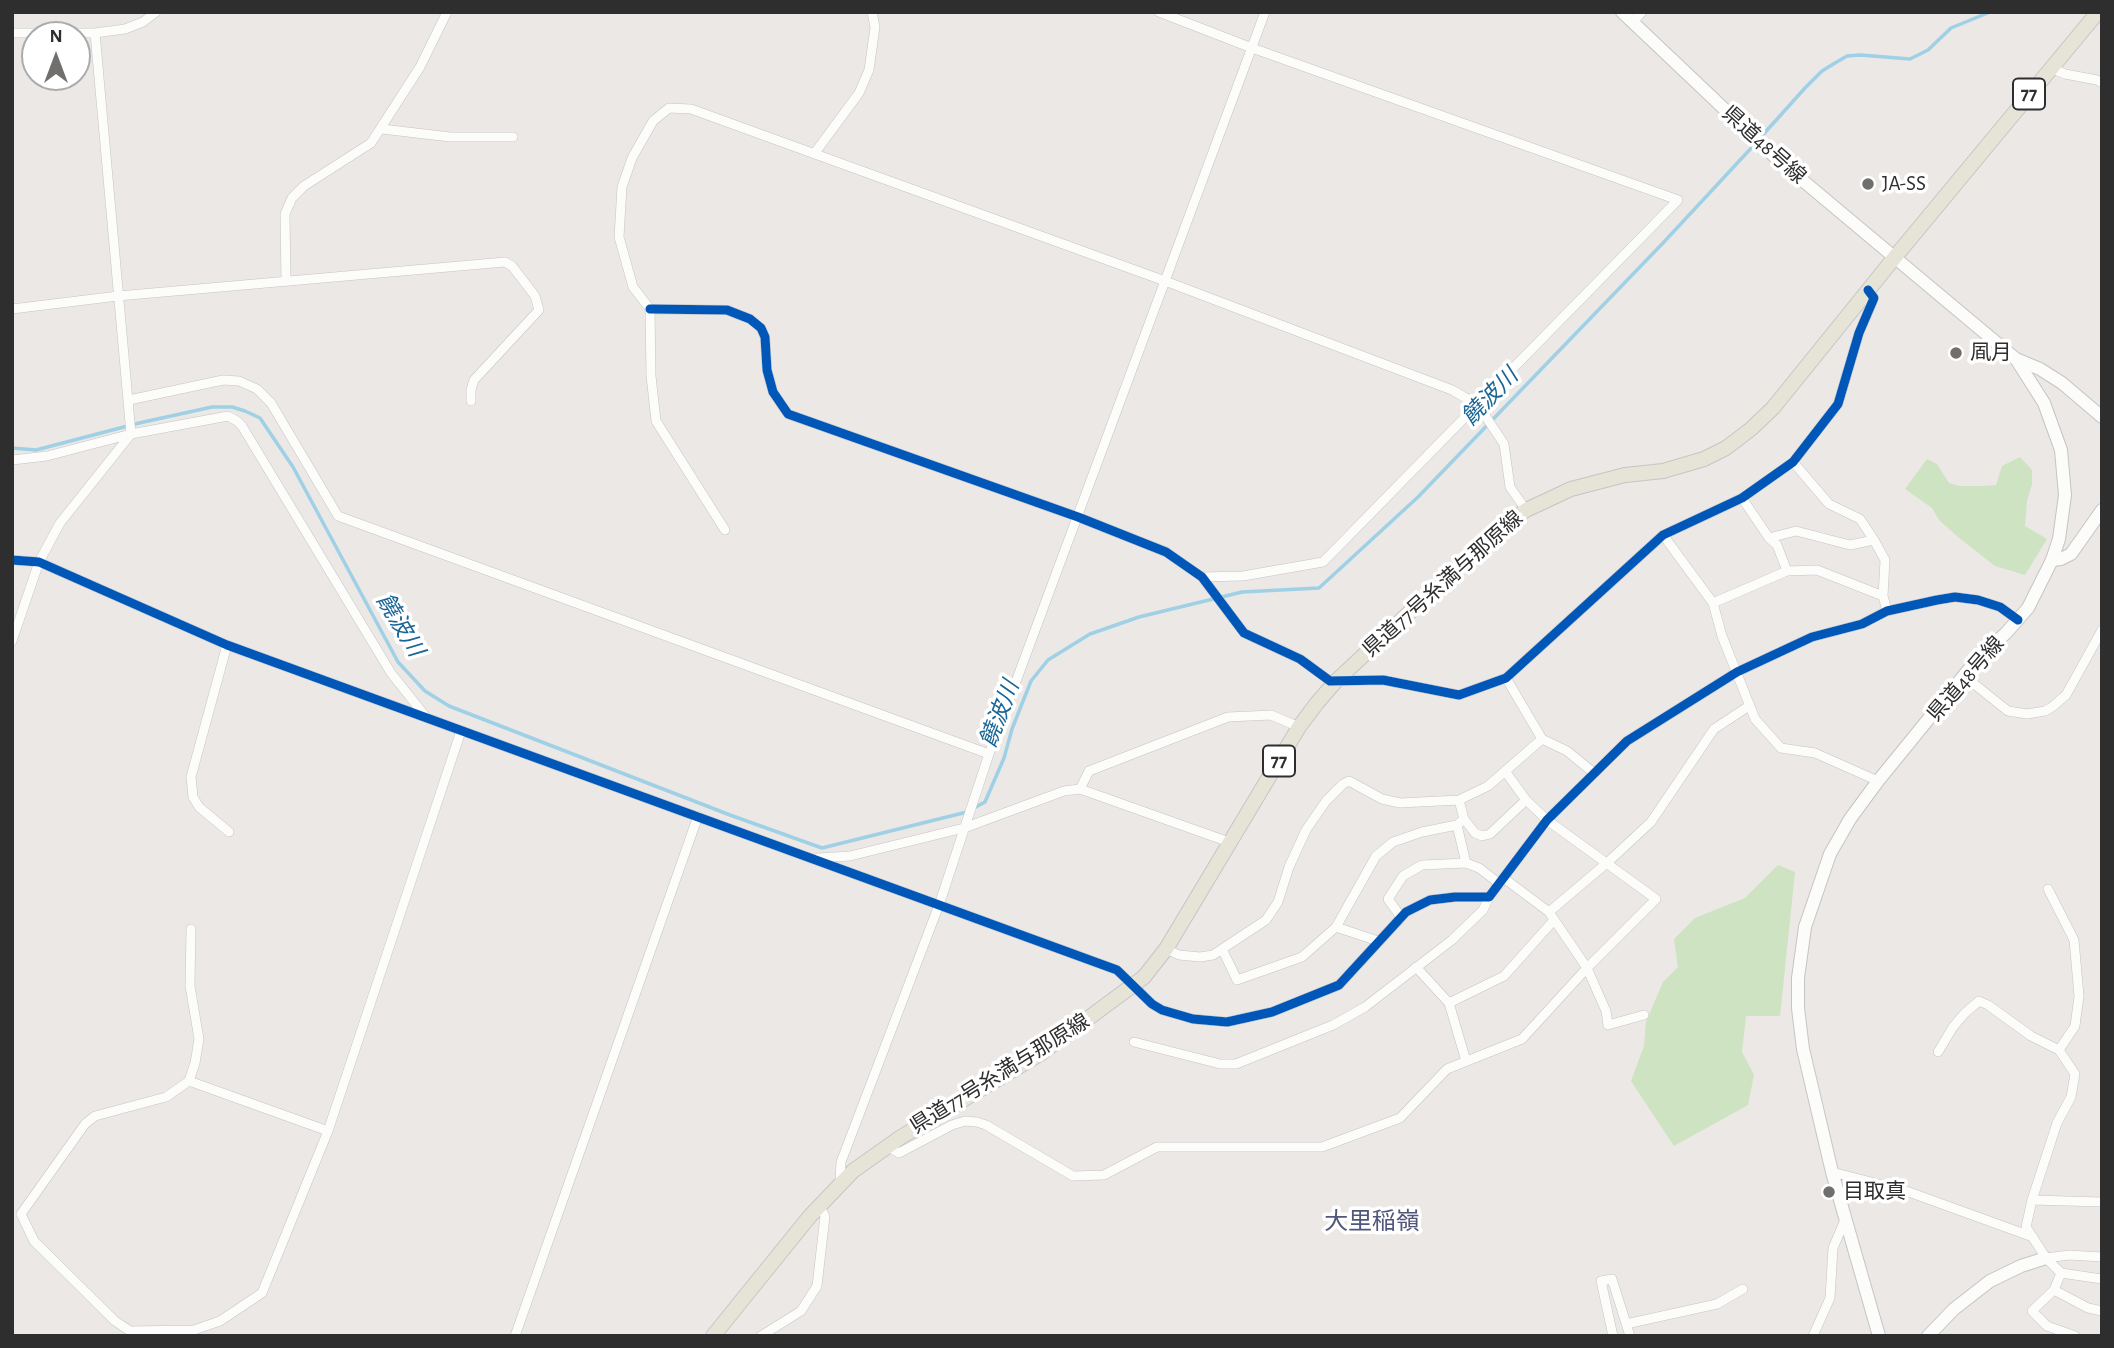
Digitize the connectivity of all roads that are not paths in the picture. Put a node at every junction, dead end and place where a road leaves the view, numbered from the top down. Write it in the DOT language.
graph roads {
  1 [pos="156,12"];
  2 [pos="447,12"];
  3 [pos="872,12"];
  4 [pos="1159,12"];
  5 [pos="1265,12"];
  6 [pos="1622,12"];
  7 [pos="1642,12"];
  8 [pos="2098,12"];
  9 [pos="1633,22"];
  10 [pos="12,33"];
  11 [pos="95,33"];
  12 [pos="1252,48"];
  13 [pos="2051,68"];
  14 [pos="2102,83"];
  15 [pos="382,129"];
  16 [pos="513,137"];
  17 [pos="814,154"];
  18 [pos="1895,257"];
  19 [pos="286,281"];
  20 [pos="1165,281"];
  21 [pos="1868,290"];
  22 [pos="117,296"];
  23 [pos="12,309"];
  24 [pos="650,309"];
  25 [pos="2016,359"];
  26 [pos="129,400"];
  27 [pos="471,401"];
  28 [pos="1478,405"];
  29 [pos="2102,416"];
  30 [pos="131,434"];
  31 [pos="12,460"];
  32 [pos="1793,462"];
  33 [pos="1742,498"];
  34 [pos="1526,510"];
  35 [pos="2102,510"];
  36 [pos="1078,517"];
  37 [pos="725,530"];
  38 [pos="1663,535"];
  39 [pos="1769,538"];
  40 [pos="1874,540"];
  41 [pos="12,560"];
  42 [pos="2052,560"];
  43 [pos="39,562"];
  44 [pos="1787,571"];
  45 [pos="1202,578"];
  46 [pos="1883,596"];
  47 [pos="1713,603"];
  48 [pos="1887,611"];
  49 [pos="2018,620"];
  50 [pos="2102,630"];
  51 [pos="12,641"];
  52 [pos="227,645"];
  53 [pos="1737,672"];
  54 [pos="1964,676"];
  55 [pos="1506,678"];
  56 [pos="1336,681"];
  57 [pos="1749,706"];
  58 [pos="427,719"];
  59 [pos="1299,727"];
  60 [pos="461,731"];
  61 [pos="1542,738"];
  62 [pos="989,754"];
  63 [pos="1505,771"];
  64 [pos="1594,773"];
  65 [pos="1878,780"];
  66 [pos="1080,789"];
  67 [pos="1459,800"];
  68 [pos="1526,800"];
  69 [pos="698,816"];
  70 [pos="1547,820"];
  71 [pos="1461,822"];
  72 [pos="964,828"];
  73 [pos="229,832"];
  74 [pos="1229,842"];
  75 [pos="812,858"];
  76 [pos="1608,862"];
  77 [pos="1466,863"];
  78 [pos="1503,882"];
  79 [pos="2049,889"];
  80 [pos="1489,897"];
  81 [pos="939,905"];
  82 [pos="1551,916"];
  83 [pos="1401,917"];
  84 [pos="1336,927"];
  85 [pos="191,929"];
  86 [pos="1378,941"];
  87 [pos="1166,949"];
  88 [pos="1222,949"];
  89 [pos="1416,967"];
  90 [pos="1587,968"];
  91 [pos="1134,985"];
  92 [pos="1449,1003"];
  93 [pos="1644,1015"];
  94 [pos="1134,1042"];
  95 [pos="2059,1050"];
  96 [pos="1938,1052"];
  97 [pos="1466,1061"];
  98 [pos="190,1081"];
  99 [pos="328,1131"];
  100 [pos="887,1146"];
  101 [pos="1832,1172"];
  102 [pos="841,1182"];
  103 [pos="2032,1200"];
  104 [pos="2102,1202"];
  105 [pos="819,1206"];
  106 [pos="1845,1220"];
  107 [pos="2033,1237"];
  108 [pos="2102,1257"];
  109 [pos="2046,1258"];
  110 [pos="2062,1273"];
  111 [pos="2102,1279"];
  112 [pos="1743,1289"];
  113 [pos="2054,1290"];
  114 [pos="2102,1311"];
  115 [pos="1626,1324"];
  116 [pos="776,1332"];
  117 [pos="515,1336"];
  118 [pos="713,1336"];
  119 [pos="761,1336"];
  120 [pos="1613,1336"];
  121 [pos="1630,1336"];
  122 [pos="1812,1336"];
  123 [pos="1879,1336"];
  124 [pos="1928,1336"];
  125 [pos="2075,1336"];
  1 -- 11 [label="street"];
  2 -- 15 [label="street"];
  3 -- 17 [label="street"];
  4 -- 12 [label="street"];
  5 -- 12 [label="street"];
  6 -- 9 [label="main road, 県道48号線"];
  7 -- 9 [label="street"];
  8 -- 13 [label="main road, 県道77号糸満与那原線 / 77"];
  9 -- 18 [label="main road, 県道48号線"];
  10 -- 11 [label="street"];
  11 -- 22 [label="street"];
  12 -- 20 [label="street"];
  12 -- 28 [label="street"];
  13 -- 14 [label="street"];
  13 -- 18 [label="main road, 県道77号糸満与那原線 / 77"];
  15 -- 16 [label="street"];
  15 -- 19 [label="street"];
  17 -- 20 [label="street"];
  17 -- 24 [label="street"];
  18 -- 21 [label="main road, 県道77号糸満与那原線 / 77"];
  18 -- 25 [label="main road, 県道48号線"];
  19 -- 22 [label="street"];
  19 -- 27 [label="street"];
  20 -- 28 [label="street"];
  20 -- 36 [label="street"];
  21 -- 32 [label="street"];
  21 -- 34 [label="main road, 県道77号糸満与那原線 / 77"];
  22 -- 23 [label="street"];
  22 -- 26 [label="street"];
  24 -- 36 [label="street"];
  24 -- 37 [label="street"];
  25 -- 29 [label="main road"];
  25 -- 42 [label="main road, 県道48号線"];
  26 -- 30 [label="street"];
  26 -- 62 [label="street"];
  28 -- 34 [label="street"];
  28 -- 45 [label="street"];
  30 -- 31 [label="street"];
  30 -- 43 [label="street"];
  30 -- 58 [label="street"];
  32 -- 33 [label="street"];
  32 -- 40 [label="street"];
  33 -- 38 [label="street"];
  33 -- 39 [label="street"];
  34 -- 56 [label="main road, 県道77号糸満与那原線 / 77"];
  35 -- 42 [label="main road"];
  36 -- 45 [label="street"];
  36 -- 62 [label="street"];
  38 -- 47 [label="street"];
  38 -- 55 [label="street"];
  39 -- 40 [label="street"];
  39 -- 44 [label="street"];
  40 -- 46 [label="street"];
  41 -- 43 [label="street"];
  42 -- 49 [label="main road, 県道48号線"];
  43 -- 51 [label="street"];
  43 -- 52 [label="street"];
  44 -- 46 [label="street"];
  44 -- 47 [label="street"];
  45 -- 56 [label="street"];
  46 -- 48 [label="street"];
  47 -- 53 [label="street"];
  48 -- 49 [label="street"];
  48 -- 53 [label="street"];
  49 -- 54 [label="main road, 県道48号線"];
  50 -- 54 [label="street"];
  52 -- 58 [label="street"];
  52 -- 73 [label="street"];
  53 -- 57 [label="street"];
  53 -- 64 [label="street"];
  54 -- 65 [label="main road, 県道48号線"];
  55 -- 56 [label="street"];
  55 -- 61 [label="street"];
  56 -- 59 [label="main road, 県道77号糸満与那原線 / 77"];
  57 -- 65 [label="street"];
  57 -- 76 [label="street"];
  58 -- 60 [label="street"];
  59 -- 66 [label="street"];
  59 -- 74 [label="main road, 県道77号糸満与那原線 / 77"];
  60 -- 69 [label="street"];
  60 -- 99 [label="street"];
  61 -- 63 [label="street"];
  61 -- 64 [label="street"];
  62 -- 72 [label="street"];
  63 -- 67 [label="street"];
  63 -- 68 [label="street"];
  64 -- 70 [label="street"];
  65 -- 101 [label="main road, 県道48号線"];
  66 -- 72 [label="street"];
  66 -- 74 [label="street"];
  67 -- 71 [label="street"];
  67 -- 88 [label="street"];
  68 -- 70 [label="street"];
  68 -- 71 [label="street"];
  69 -- 75 [label="street"];
  69 -- 117 [label="street"];
  70 -- 76 [label="street"];
  70 -- 78 [label="street"];
  71 -- 77 [label="street"];
  71 -- 84 [label="street"];
  72 -- 75 [label="street"];
  72 -- 81 [label="street"];
  74 -- 87 [label="main road, 県道77号糸満与那原線 / 77"];
  75 -- 81 [label="street"];
  76 -- 82 [label="street"];
  76 -- 90 [label="street"];
  77 -- 78 [label="street"];
  77 -- 83 [label="street"];
  78 -- 80 [label="street"];
  78 -- 82 [label="street"];
  79 -- 95 [label="street"];
  80 -- 83 [label="street"];
  80 -- 89 [label="street"];
  81 -- 91 [label="street"];
  81 -- 102 [label="street"];
  82 -- 90 [label="street"];
  82 -- 92 [label="street"];
  83 -- 86 [label="street"];
  84 -- 86 [label="street"];
  84 -- 88 [label="street"];
  85 -- 98 [label="street"];
  86 -- 91 [label="street"];
  87 -- 88 [label="street"];
  87 -- 91 [label="main road, 県道77号糸満与那原線 / 77"];
  89 -- 92 [label="street"];
  89 -- 94 [label="street"];
  90 -- 93 [label="street"];
  90 -- 97 [label="street"];
  91 -- 100 [label="main road, 県道77号糸満与那原線 / 77"];
  92 -- 97 [label="street"];
  95 -- 96 [label="street"];
  95 -- 103 [label="street"];
  97 -- 100 [label="street"];
  98 -- 99 [label="street"];
  98 -- 99 [label="street"];
  100 -- 102 [label="main road, 県道77号糸満与那原線 / 77"];
  101 -- 106 [label="main road, 県道48号線"];
  101 -- 107 [label="street"];
  102 -- 105 [label="main road, 県道77号糸満与那原線 / 77"];
  103 -- 104 [label="street"];
  103 -- 107 [label="street"];
  105 -- 116 [label="street"];
  105 -- 118 [label="main road, 県道77号糸満与那原線 / 77"];
  106 -- 122 [label="street"];
  106 -- 123 [label="main road, 県道48号線"];
  107 -- 109 [label="street"];
  108 -- 109 [label="street"];
  109 -- 110 [label="street"];
  109 -- 124 [label="main road"];
  110 -- 111 [label="street"];
  110 -- 113 [label="street"];
  112 -- 115 [label="street"];
  113 -- 114 [label="street"];
  113 -- 125 [label="street"];
  115 -- 120 [label="street"];
  115 -- 121 [label="street"];
  116 -- 119 [label="street"];
}
